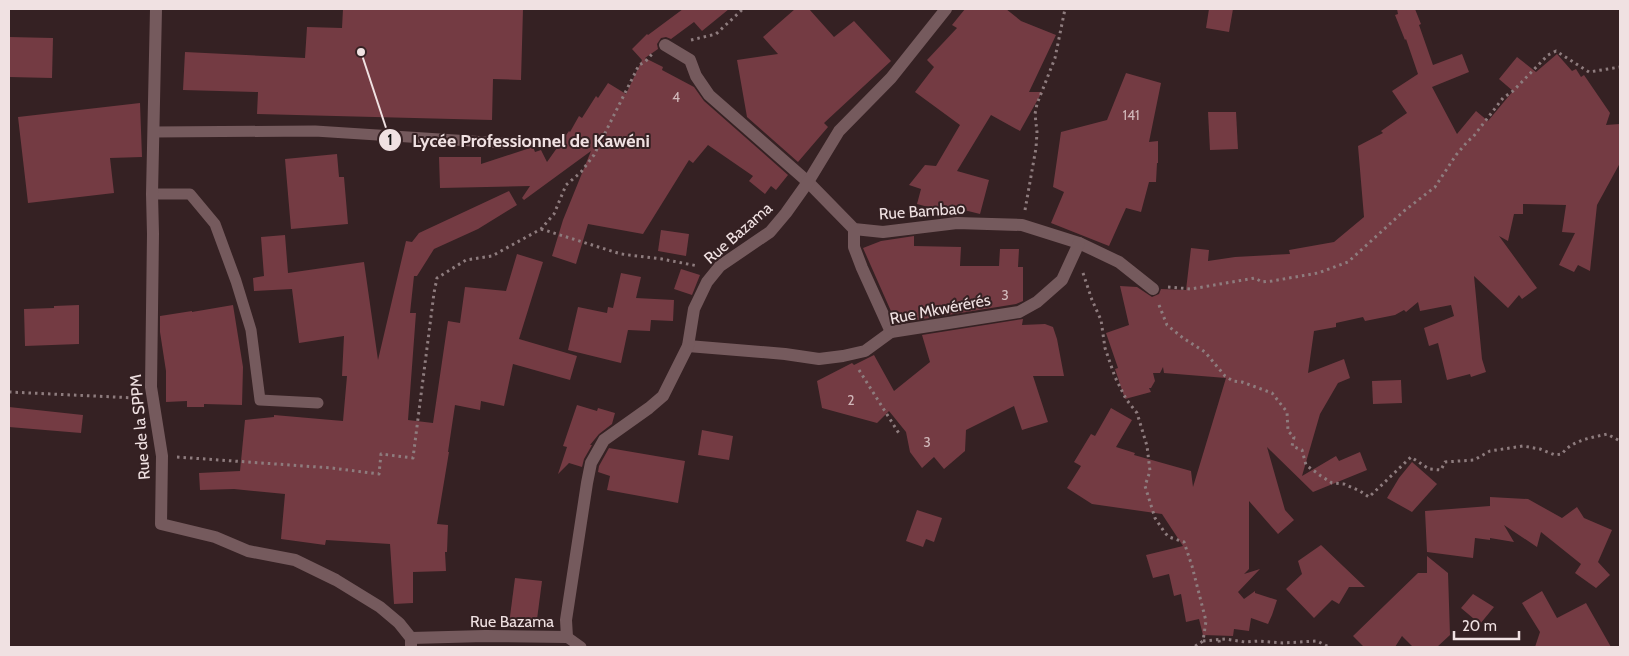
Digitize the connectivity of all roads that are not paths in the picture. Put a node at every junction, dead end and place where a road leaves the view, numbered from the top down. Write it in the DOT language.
graph roads {
  1 [pos="156,9"];
  2 [pos="946,9"];
  3 [pos="665,45"];
  4 [pos="154,132"];
  5 [pos="502,143"];
  6 [pos="808,182"];
  7 [pos="152,194"];
  8 [pos="854,229"];
  9 [pos="1078,247"];
  10 [pos="1153,289"];
  11 [pos="891,332"];
  12 [pos="688,346"];
  13 [pos="318,403"];
  14 [pos="567,637"];
  15 [pos="411,643"];
  16 [pos="581,647"];
  1 -- 4 [label="street, Rue de la SPPM"];
  2 -- 6 [label="street, Rue Bazama"];
  3 -- 6 [label="street"];
  4 -- 5 [label="lane"];
  4 -- 7 [label="street, Rue de la SPPM"];
  6 -- 8 [label="street"];
  6 -- 12 [label="street, Rue Bazama"];
  7 -- 13 [label="lane"];
  7 -- 15 [label="street, Rue de la SPPM"];
  8 -- 9 [label="street, Rue Bambao"];
  8 -- 11 [label="street"];
  9 -- 10 [label="street, Rue Bambao"];
  9 -- 11 [label="street, Rue Mkwérérés"];
  11 -- 12 [label="street, Rue Mkwérérés"];
  12 -- 14 [label="street, Rue Bazama"];
  14 -- 15 [label="street, Rue Bazama"];
  14 -- 16 [label="lane"];
}
